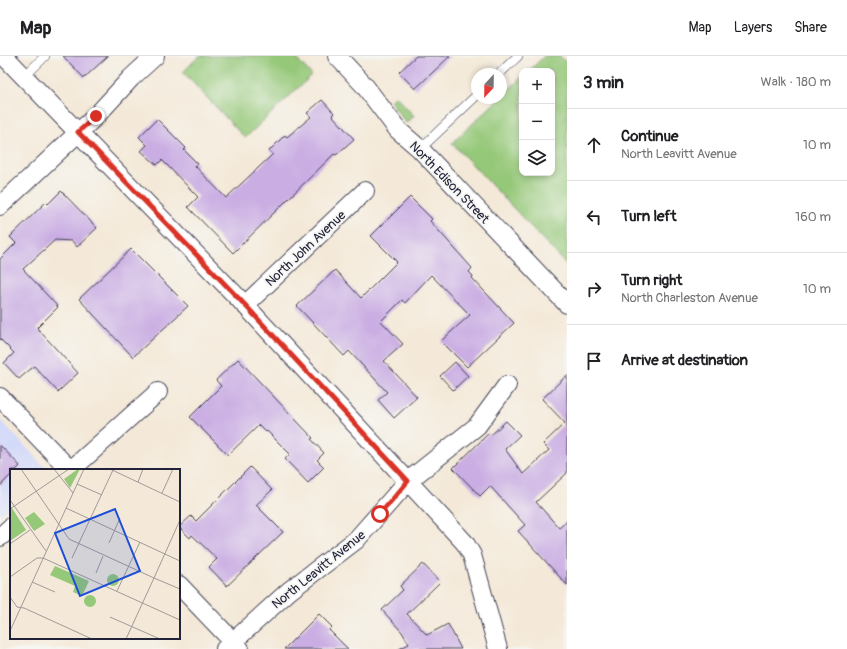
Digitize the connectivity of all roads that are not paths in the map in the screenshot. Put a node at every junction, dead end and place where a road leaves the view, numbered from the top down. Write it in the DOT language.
graph roads {
  1 [pos="4,56"];
  2 [pos="45,56"];
  3 [pos="155,56"];
  4 [pos="337,56"];
  5 [pos="518,56"];
  6 [pos="505,68"];
  7 [pos="24,77"];
  8 [pos="471,101"];
  9 [pos="78,132"];
  10 [pos="420,149"];
  11 [pos="365,191"];
  12 [pos="0,206"];
  13 [pos="567,304"];
  14 [pos="245,305"];
  15 [pos="507,385"];
  16 [pos="158,392"];
  17 [pos="0,397"];
  18 [pos="69,469"];
  19 [pos="71,469"];
  20 [pos="408,481"];
  21 [pos="10,528"];
  22 [pos="0,537"];
  23 [pos="180,586"];
  24 [pos="232,647"];
  25 [pos="498,649"];
  1 -- 7 [label="street"];
  2 -- 7 [label="lane"];
  3 -- 9 [label="street"];
  4 -- 10 [label="street, North Edison Street"];
  5 -- 6 [label="lane"];
  7 -- 9 [label="street"];
  8 -- 10 [label="lane"];
  9 -- 12 [label="street"];
  9 -- 14 [label="street"];
  10 -- 13 [label="street, North Edison Street"];
  11 -- 14 [label="street, North John Avenue"];
  14 -- 20 [label="street"];
  15 -- 20 [label="street, North Leavitt Avenue"];
  16 -- 19 [label="street"];
  17 -- 18 [label="street"];
  20 -- 24 [label="street, North Leavitt Avenue"];
  20 -- 25 [label="street"];
  21 -- 22 [label="street"];
  23 -- 24 [label="street"];
}
